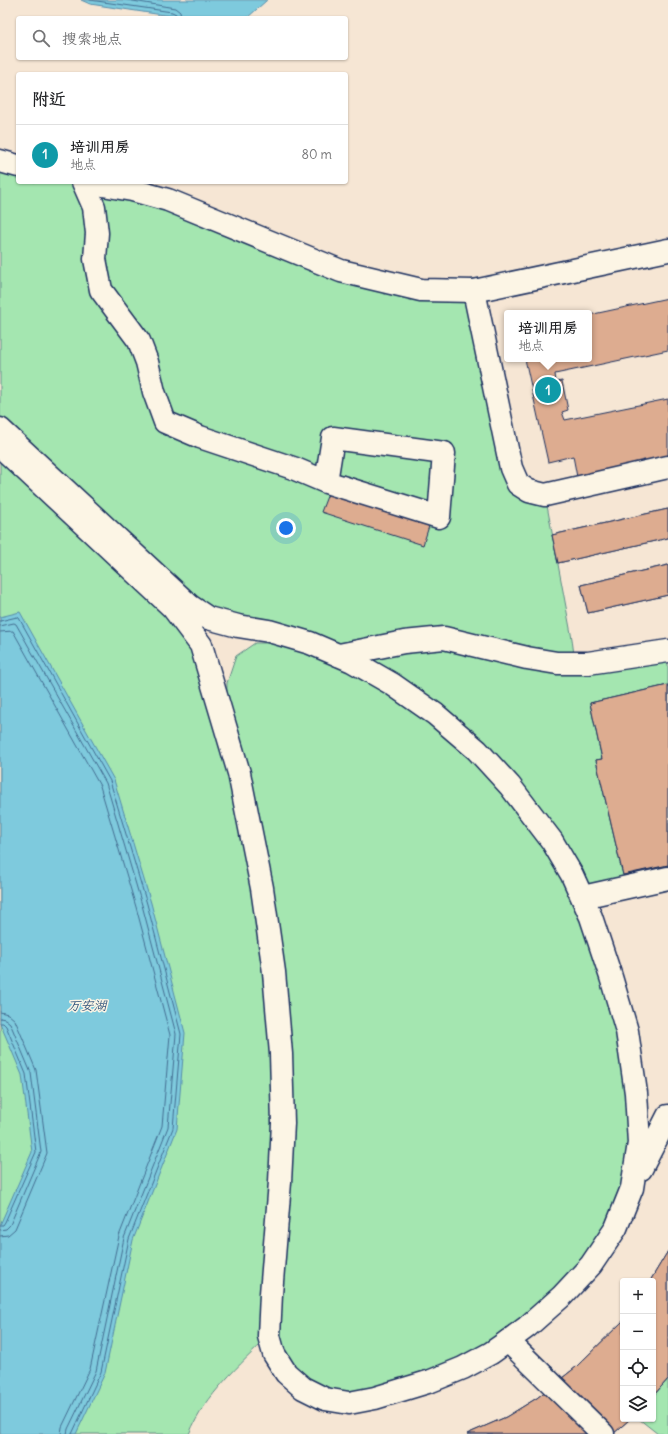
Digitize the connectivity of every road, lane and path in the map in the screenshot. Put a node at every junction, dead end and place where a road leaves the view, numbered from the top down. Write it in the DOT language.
graph roads {
  1 [pos="0,161"];
  2 [pos="16,165"];
  3 [pos="85,184"];
  4 [pos="96,184"];
  5 [pos="668,250"];
  6 [pos="474,291"];
  7 [pos="0,430"];
  8 [pos="0,446"];
  9 [pos="668,467"];
  10 [pos="326,482"];
  11 [pos="668,651"];
  12 [pos="338,655"];
  13 [pos="667,880"];
  14 [pos="582,897"];
  15 [pos="668,1116"];
  16 [pos="632,1188"];
  17 [pos="508,1341"];
  18 [pos="603,1434"];
  1 -- 2 [label="lane"];
  3 -- 10 [label="lane"];
  4 -- 6 [label="lane"];
  5 -- 6 [label="lane"];
  6 -- 9 [label="lane"];
  7 -- 12 [label="lane"];
  8 -- 17 [label="lane"];
  10 -- 10 [label="lane"];
  11 -- 12 [label="lane"];
  12 -- 14 [label="lane"];
  13 -- 14 [label="lane"];
  14 -- 16 [label="lane"];
  15 -- 16 [label="lane"];
  16 -- 17 [label="lane"];
  17 -- 18 [label="lane"];
}
